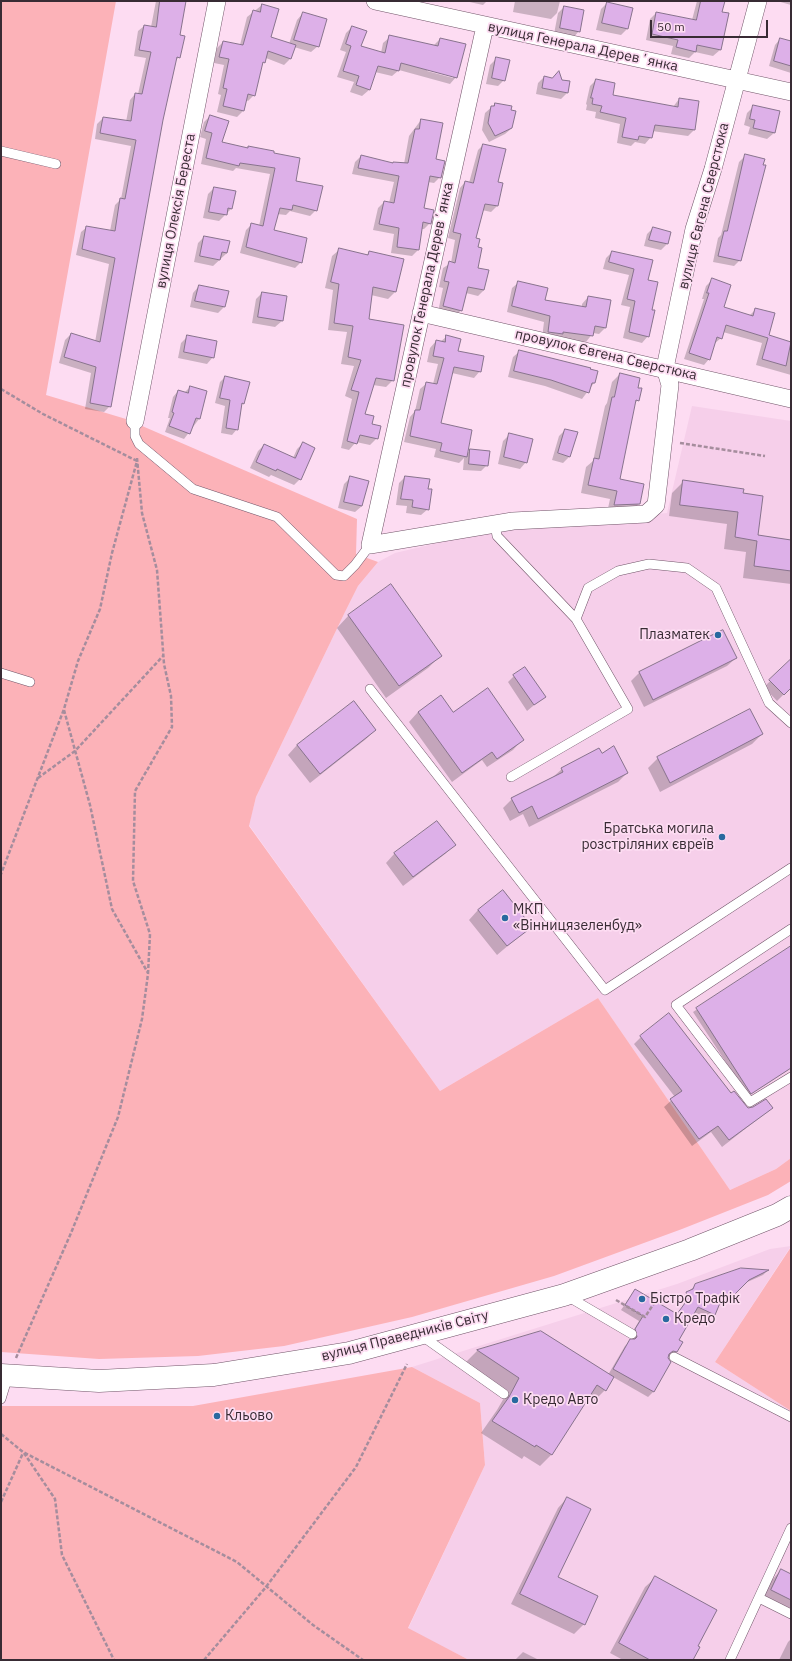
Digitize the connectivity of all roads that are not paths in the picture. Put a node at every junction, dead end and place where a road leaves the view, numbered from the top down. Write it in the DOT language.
graph roads {
  1 [pos="216,1"];
  2 [pos="375,1"];
  3 [pos="758,1"];
  4 [pos="485,26"];
  5 [pos="736,79"];
  6 [pos="791,92"];
  7 [pos="1,151"];
  8 [pos="56,164"];
  9 [pos="421,313"];
  10 [pos="665,368"];
  11 [pos="791,399"];
  12 [pos="135,429"];
  13 [pos="495,524"];
  14 [pos="370,545"];
  15 [pos="576,619"];
  16 [pos="1,673"];
  17 [pos="30,682"];
  18 [pos="370,689"];
  19 [pos="791,723"];
  20 [pos="511,777"];
  21 [pos="791,868"];
  22 [pos="791,929"];
  23 [pos="791,1078"];
  24 [pos="791,1207"];
  25 [pos="564,1295"];
  26 [pos="419,1333"];
  27 [pos="632,1334"];
  28 [pos="674,1357"];
  29 [pos="4,1375"];
  30 [pos="504,1394"];
  31 [pos="1,1398"];
  32 [pos="791,1417"];
  33 [pos="791,1528"];
  34 [pos="759,1598"];
  35 [pos="791,1614"];
  36 [pos="730,1660"];
  1 -- 12 [label="street, вулиця Олексія Береста"];
  2 -- 4 [label="street, вулиця Генерала Деревʼянка"];
  3 -- 5 [label="street, вулиця Євгена Сверстюка"];
  4 -- 5 [label="street, вулиця Генерала Деревʼянка"];
  4 -- 9 [label="street, провулок Генерала Деревʼянка"];
  5 -- 6 [label="street, вулиця Генерала Деревʼянка"];
  5 -- 10 [label="street, вулиця Євгена Сверстюка"];
  7 -- 8 [label="lane"];
  9 -- 10 [label="street, провулок Євгена Сверстюка"];
  9 -- 14 [label="street, провулок Генерала Деревʼянка"];
  10 -- 11 [label="street, провулок Євгена Сверстюка"];
  10 -- 13 [label="street, вулиця Євгена Сверстюка"];
  12 -- 14 [label="lane"];
  13 -- 14 [label="street, вулиця Євгена Сверстюка"];
  13 -- 15 [label="lane"];
  15 -- 19 [label="lane"];
  15 -- 20 [label="lane"];
  16 -- 17 [label="lane"];
  18 -- 21 [label="lane"];
  22 -- 23 [label="lane"];
  24 -- 25 [label="main road, вулиця Праведників Світу"];
  25 -- 26 [label="main road, вулиця Праведників Світу"];
  25 -- 27 [label="lane"];
  26 -- 29 [label="main road, вулиця Праведників Світу"];
  26 -- 30 [label="lane"];
  28 -- 32 [label="lane"];
  29 -- 31 [label="lane"];
  33 -- 34 [label="lane"];
  34 -- 35 [label="lane"];
  34 -- 36 [label="lane"];
}
